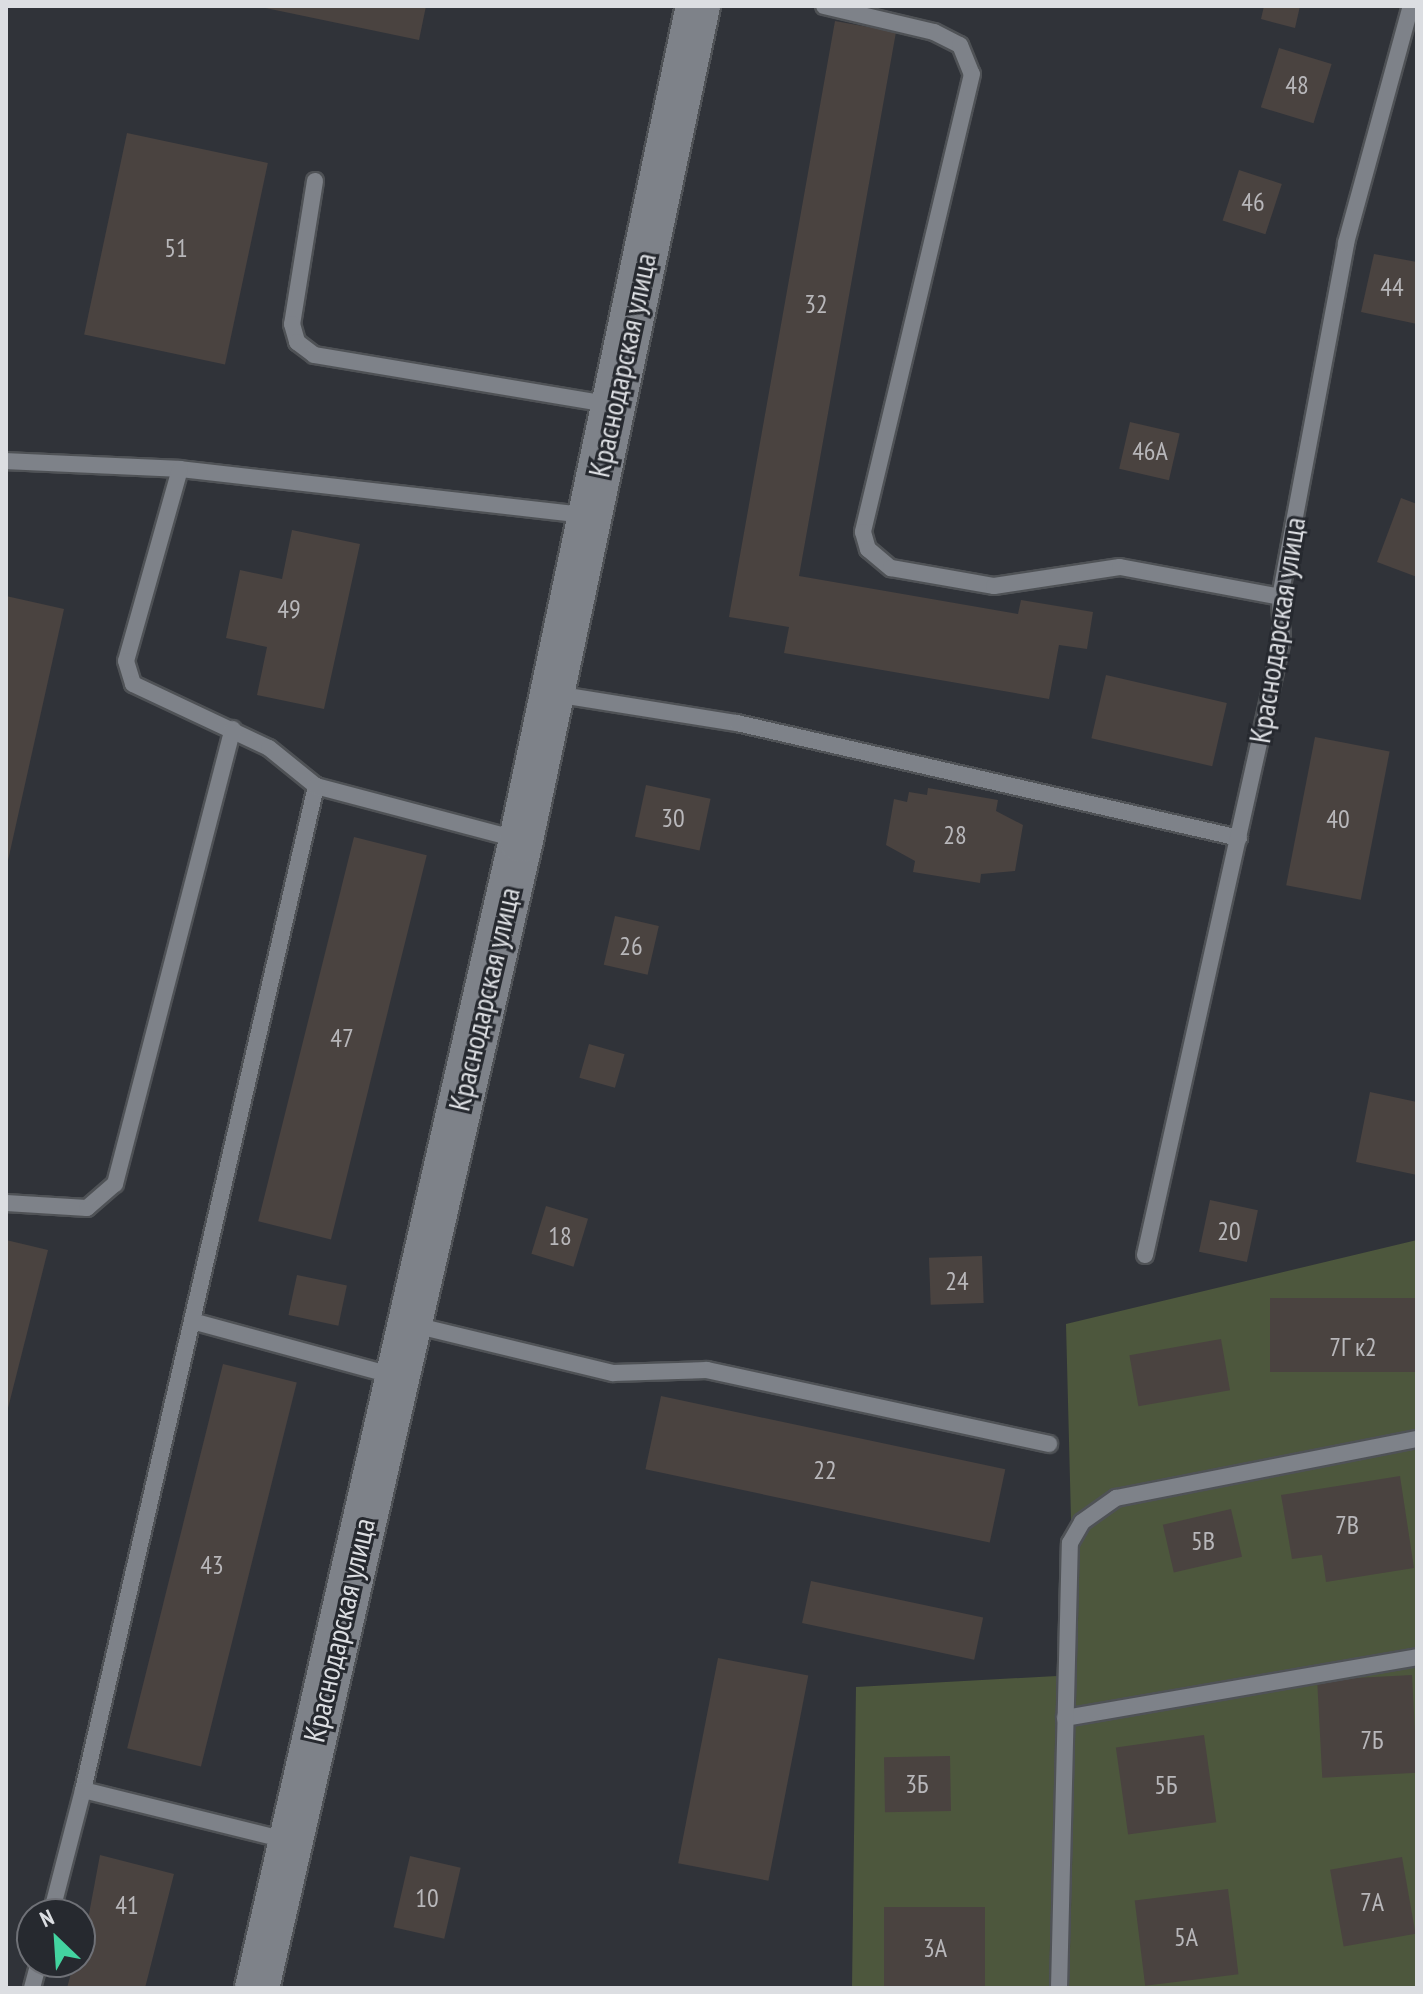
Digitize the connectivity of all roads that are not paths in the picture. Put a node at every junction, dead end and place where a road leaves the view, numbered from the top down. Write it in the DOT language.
graph roads {
  1 [pos="698,6"];
  2 [pos="824,6"];
  3 [pos="1411,6"];
  4 [pos="315,181"];
  5 [pos="613,406"];
  6 [pos="6,461"];
  7 [pos="180,469"];
  8 [pos="590,516"];
  9 [pos="1280,597"];
  10 [pos="553,694"];
  11 [pos="233,729"];
  12 [pos="316,786"];
  13 [pos="1239,838"];
  14 [pos="521,840"];
  15 [pos="6,1203"];
  16 [pos="1145,1255"];
  17 [pos="192,1321"];
  18 [pos="409,1323"];
  19 [pos="397,1377"];
  20 [pos="1417,1439"];
  21 [pos="1049,1444"];
  22 [pos="1417,1657"];
  23 [pos="1065,1718"];
  24 [pos="83,1790"];
  25 [pos="290,1842"];
  26 [pos="55,1898"];
  27 [pos="257,1988"];
  28 [pos="1059,1988"];
  1 -- 5 [label="main road, Краснодарская улица"];
  2 -- 9 [label="lane"];
  3 -- 9 [label="lane, Краснодарская улица"];
  4 -- 5 [label="lane"];
  5 -- 8 [label="main road, Краснодарская улица"];
  6 -- 7 [label="lane"];
  7 -- 8 [label="lane"];
  7 -- 11 [label="lane"];
  8 -- 10 [label="main road, Краснодарская улица"];
  9 -- 13 [label="lane, Краснодарская улица"];
  10 -- 13 [label="lane"];
  10 -- 14 [label="main road, Краснодарская улица"];
  11 -- 12 [label="lane"];
  11 -- 15 [label="lane"];
  12 -- 14 [label="lane"];
  12 -- 17 [label="lane"];
  13 -- 16 [label="lane, Краснодарская улица"];
  14 -- 18 [label="main road, Краснодарская улица"];
  17 -- 19 [label="lane"];
  17 -- 24 [label="lane"];
  18 -- 19 [label="main road, Краснодарская улица"];
  18 -- 21 [label="lane"];
  19 -- 25 [label="main road, Краснодарская улица"];
  20 -- 23 [label="lane"];
  22 -- 23 [label="lane"];
  23 -- 28 [label="lane"];
  24 -- 25 [label="lane"];
  24 -- 26 [label="lane"];
  25 -- 27 [label="main road, Краснодарская улица"];
}
